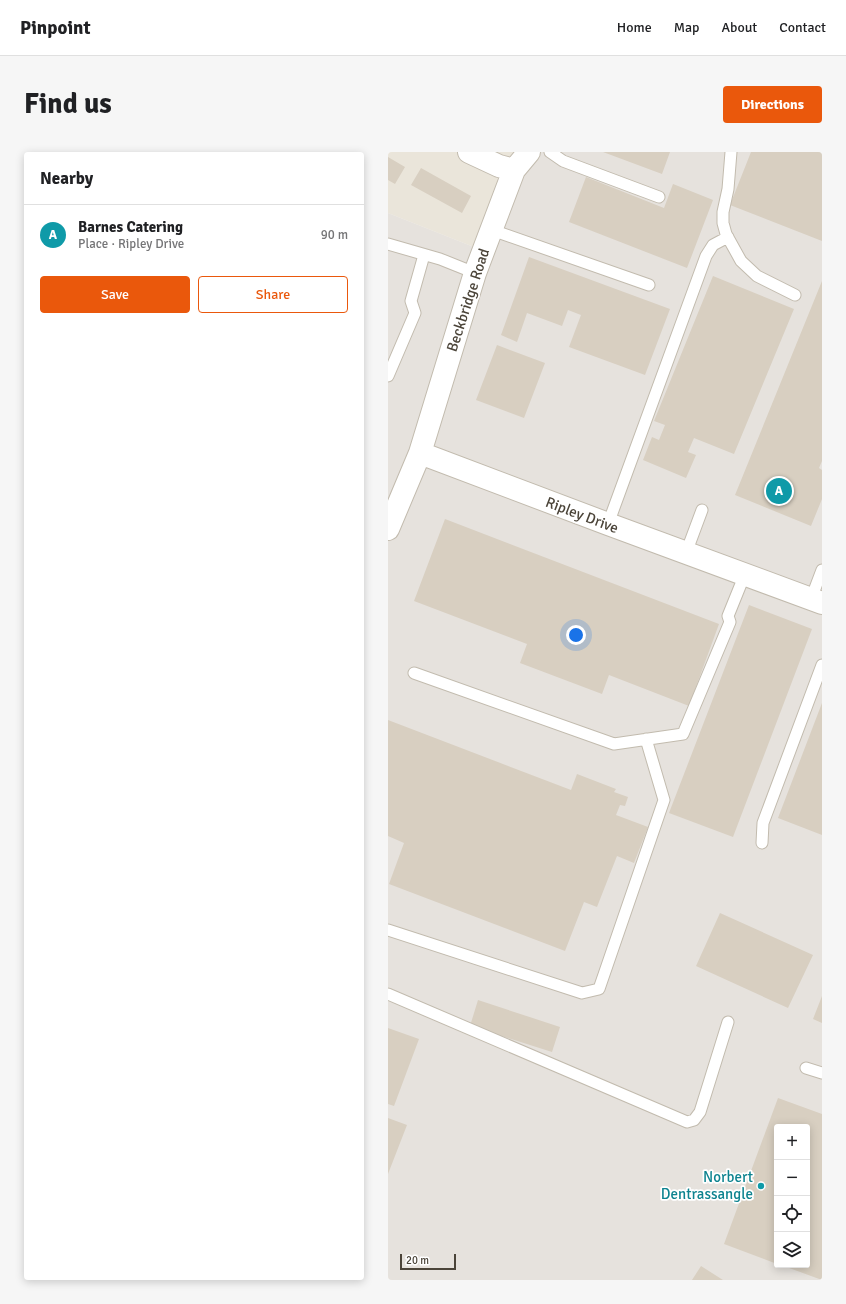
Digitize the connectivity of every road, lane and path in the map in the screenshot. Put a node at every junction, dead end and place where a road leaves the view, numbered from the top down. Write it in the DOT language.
graph roads {
  1 [pos="471,152"];
  2 [pos="529,152"];
  3 [pos="550,152"];
  4 [pos="731,152"];
  5 [pos="514,170"];
  6 [pos="659,197"];
  7 [pos="492,230"];
  8 [pos="728,237"];
  9 [pos="388,244"];
  10 [pos="424,255"];
  11 [pos="475,273"];
  12 [pos="650,285"];
  13 [pos="795,295"];
  14 [pos="388,376"];
  15 [pos="420,453"];
  16 [pos="702,510"];
  17 [pos="608,524"];
  18 [pos="388,529"];
  19 [pos="686,552"];
  20 [pos="822,570"];
  21 [pos="745,574"];
  22 [pos="816,601"];
  23 [pos="822,665"];
  24 [pos="414,673"];
  25 [pos="646,739"];
  26 [pos="762,843"];
  27 [pos="388,930"];
  28 [pos="388,994"];
  29 [pos="728,1022"];
  30 [pos="806,1068"];
  31 [pos="822,1073"];
  1 -- 5 [label="street"];
  2 -- 5 [label="street, Beckbridge Road"];
  3 -- 6 [label="lane"];
  4 -- 8 [label="lane"];
  5 -- 7 [label="street, Beckbridge Road"];
  7 -- 11 [label="street, Beckbridge Road"];
  7 -- 12 [label="lane"];
  8 -- 13 [label="lane"];
  8 -- 17 [label="lane"];
  9 -- 10 [label="lane"];
  10 -- 11 [label="lane"];
  10 -- 14 [label="lane"];
  11 -- 15 [label="street, Beckbridge Road"];
  15 -- 17 [label="street, Ripley Drive"];
  15 -- 18 [label="street"];
  16 -- 19 [label="lane"];
  17 -- 19 [label="street, Ripley Drive"];
  19 -- 21 [label="street, Ripley Drive"];
  20 -- 22 [label="lane"];
  21 -- 22 [label="street, Ripley Drive"];
  21 -- 25 [label="lane"];
  23 -- 26 [label="lane"];
  24 -- 25 [label="lane"];
  25 -- 27 [label="lane"];
  28 -- 29 [label="lane"];
  30 -- 31 [label="lane"];
}
